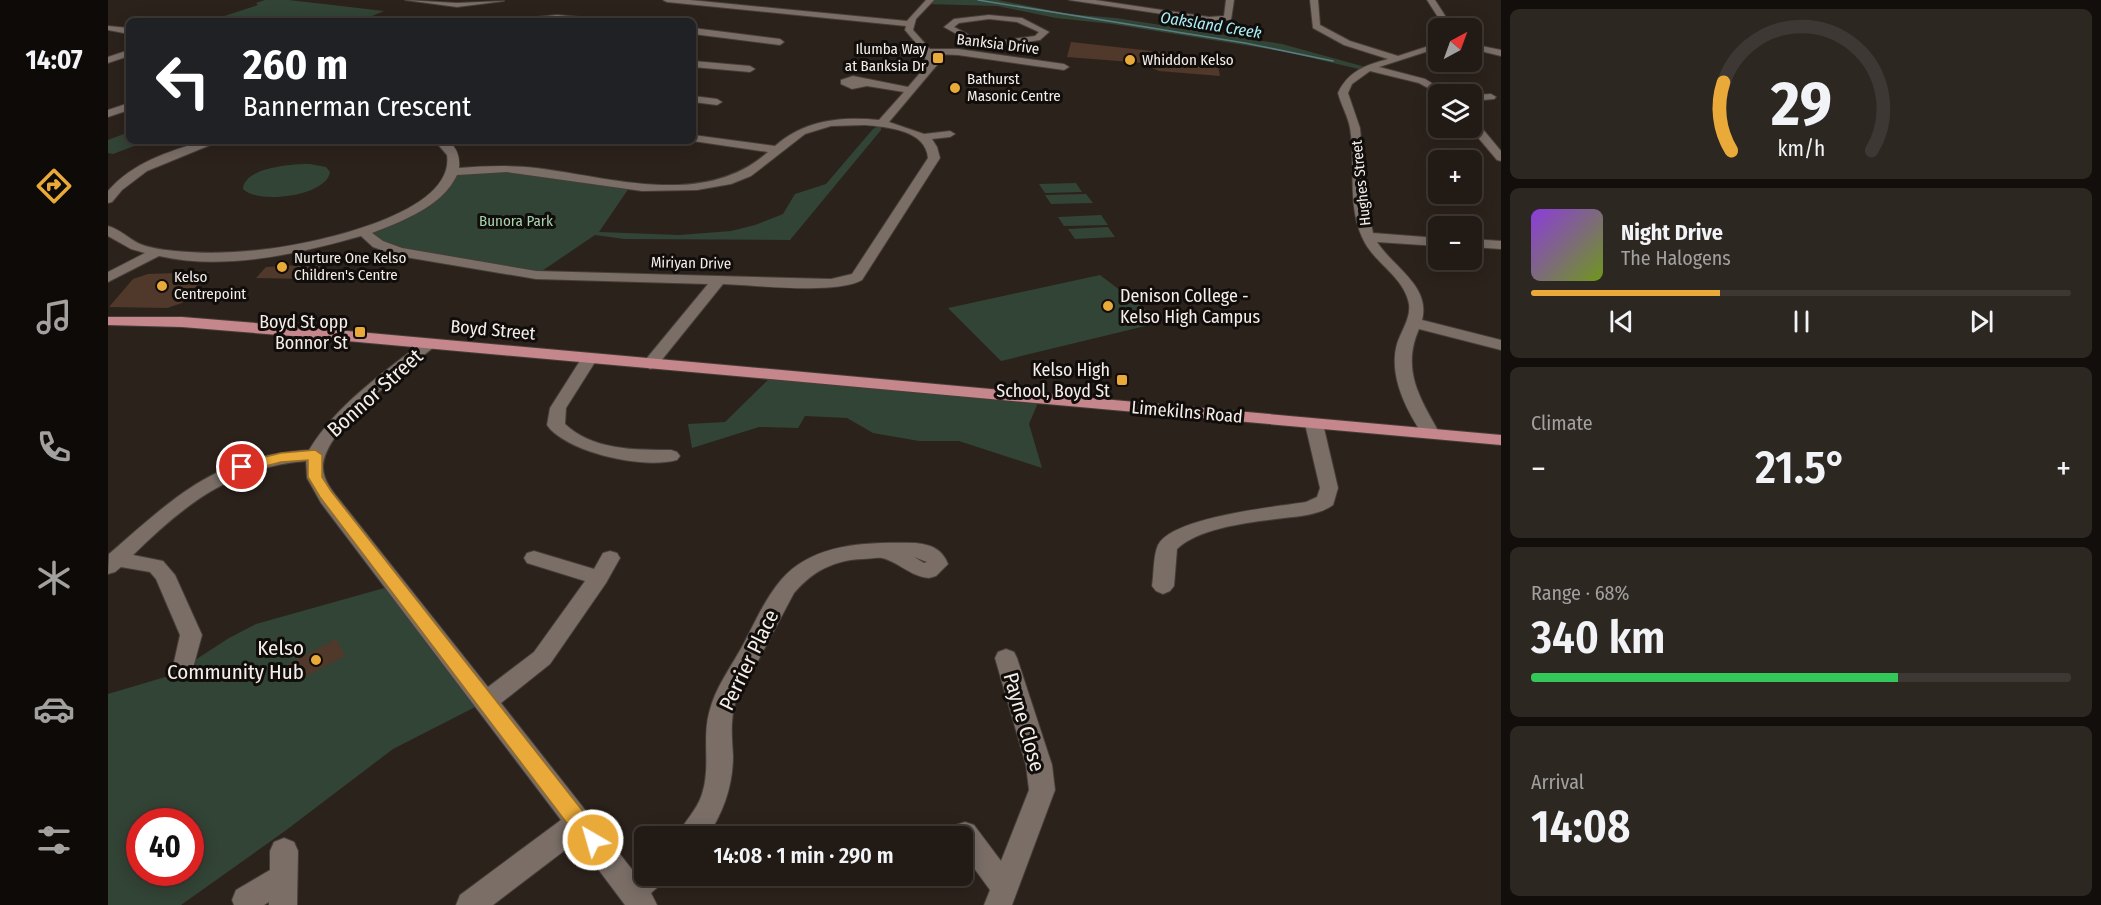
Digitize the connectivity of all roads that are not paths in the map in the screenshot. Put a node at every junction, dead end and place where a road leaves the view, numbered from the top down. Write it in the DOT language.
graph roads {
  1 [pos="409,0"];
  2 [pos="667,0"];
  3 [pos="758,0"];
  4 [pos="930,0"];
  5 [pos="1073,0"];
  6 [pos="1230,0"];
  7 [pos="1314,0"];
  8 [pos="1431,0"];
  9 [pos="1131,3"];
  10 [pos="746,8"];
  11 [pos="508,11"];
  12 [pos="568,18"];
  13 [pos="1443,18"];
  14 [pos="909,24"];
  15 [pos="108,28"];
  16 [pos="126,31"];
  17 [pos="696,31"];
  18 [pos="780,42"];
  19 [pos="983,46"];
  20 [pos="1428,49"];
  21 [pos="1482,49"];
  22 [pos="880,51"];
  23 [pos="927,51"];
  24 [pos="1501,53"];
  25 [pos="126,54"];
  26 [pos="974,54"];
  27 [pos="1401,59"];
  28 [pos="108,60"];
  29 [pos="696,64"];
  30 [pos="1064,67"];
  31 [pos="1369,68"];
  32 [pos="750,69"];
  33 [pos="867,84"];
  34 [pos="1428,84"];
  35 [pos="911,90"];
  36 [pos="1482,97"];
  37 [pos="1491,97"];
  38 [pos="696,99"];
  39 [pos="717,102"];
  40 [pos="126,107"];
  41 [pos="108,114"];
  42 [pos="810,116"];
  43 [pos="824,124"];
  44 [pos="881,124"];
  45 [pos="950,134"];
  46 [pos="1482,134"];
  47 [pos="922,136"];
  48 [pos="696,138"];
  49 [pos="1486,139"];
  50 [pos="1501,140"];
  51 [pos="206,144"];
  52 [pos="448,144"];
  53 [pos="779,150"];
  54 [pos="1501,158"];
  55 [pos="452,172"];
  56 [pos="707,186"];
  57 [pos="108,199"];
  58 [pos="719,199"];
  59 [pos="108,230"];
  60 [pos="363,232"];
  61 [pos="1368,237"];
  62 [pos="1428,241"];
  63 [pos="1482,244"];
  64 [pos="1501,245"];
  65 [pos="156,252"];
  66 [pos="108,278"];
  67 [pos="719,280"];
  68 [pos="108,321"];
  69 [pos="1414,323"];
  70 [pos="429,344"];
  71 [pos="1501,345"];
  72 [pos="589,359"];
  73 [pos="650,364"];
  74 [pos="874,384"];
  75 [pos="1314,424"];
  76 [pos="1431,434"];
  77 [pos="1501,440"];
  78 [pos="315,455"];
  79 [pos="671,456"];
  80 [pos="885,551"];
  81 [pos="534,558"];
  82 [pos="112,563"];
  83 [pos="1163,586"];
  84 [pos="1006,658"];
  85 [pos="185,662"];
  86 [pos="485,702"];
  87 [pos="579,823"];
  88 [pos="697,826"];
  89 [pos="973,848"];
  90 [pos="642,891"];
  91 [pos="1001,896"];
  92 [pos="246,900"];
  93 [pos="283,905"];
  94 [pos="470,905"];
  1 -- 11 [label="street"];
  2 -- 10 [label="street"];
  3 -- 10 [label="street"];
  4 -- 14 [label="street"];
  5 -- 9 [label="street"];
  6 -- 9 [label="street"];
  7 -- 27 [label="street"];
  8 -- 13 [label="street"];
  10 -- 14 [label="street"];
  11 -- 12 [label="street"];
  14 -- 23 [label="street"];
  15 -- 16 [label="street"];
  17 -- 18 [label="street"];
  19 -- 19 [label="street"];
  19 -- 26 [label="street"];
  20 -- 27 [label="street, Hughes Street"];
  21 -- 24 [label="street"];
  22 -- 23 [label="street, Banksia Drive"];
  23 -- 26 [label="street, Banksia Drive"];
  23 -- 35 [label="street"];
  25 -- 28 [label="street"];
  26 -- 30 [label="street, Banksia Drive"];
  27 -- 31 [label="street, Hughes Street"];
  29 -- 32 [label="street"];
  31 -- 34 [label="street"];
  31 -- 61 [label="street, Hughes Street"];
  33 -- 35 [label="street"];
  35 -- 44 [label="street"];
  36 -- 37 [label="street"];
  38 -- 39 [label="street"];
  40 -- 41 [label="street"];
  42 -- 43 [label="street"];
  43 -- 44 [label="street"];
  43 -- 53 [label="street"];
  44 -- 47 [label="street"];
  45 -- 47 [label="street"];
  46 -- 49 [label="street"];
  47 -- 67 [label="street, Miriyan Drive"];
  48 -- 53 [label="street"];
  49 -- 50 [label="street"];
  49 -- 54 [label="street"];
  51 -- 57 [label="street"];
  52 -- 55 [label="street"];
  53 -- 56 [label="street"];
  55 -- 56 [label="street"];
  55 -- 60 [label="street"];
  56 -- 58 [label="street"];
  59 -- 65 [label="street"];
  60 -- 65 [label="street"];
  60 -- 67 [label="street, Miriyan Drive"];
  61 -- 62 [label="street"];
  61 -- 69 [label="street, Hughes Street"];
  63 -- 64 [label="street"];
  65 -- 66 [label="street"];
  67 -- 73 [label="street"];
  68 -- 70 [label="main road, Boyd Street"];
  69 -- 71 [label="street"];
  69 -- 76 [label="street, Hughes Street"];
  70 -- 72 [label="main road, Boyd Street"];
  70 -- 78 [label="street, Bonnor Street"];
  72 -- 73 [label="main road, Boyd Street"];
  72 -- 79 [label="street"];
  73 -- 74 [label="main road, Boyd Street"];
  74 -- 75 [label="main road, Limekilns Road"];
  75 -- 76 [label="main road, Limekilns Road"];
  75 -- 83 [label="street"];
  76 -- 77 [label="main road, Limekilns Road"];
  78 -- 82 [label="street"];
  78 -- 86 [label="street, Bonnor Street"];
  80 -- 88 [label="street, Perrier Place"];
  81 -- 86 [label="street"];
  82 -- 85 [label="street"];
  84 -- 91 [label="street, Payne Close"];
  86 -- 87 [label="street, Bonnor Street"];
  87 -- 90 [label="street, Bonnor Street"];
  87 -- 94 [label="street"];
  89 -- 91 [label="street, Payne Close"];
  92 -- 93 [label="street"];
}
